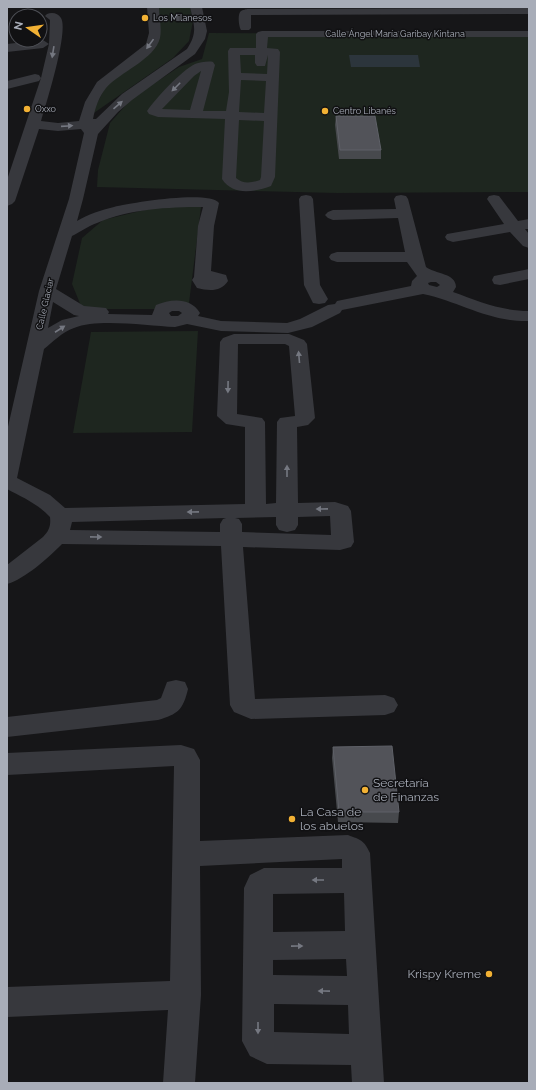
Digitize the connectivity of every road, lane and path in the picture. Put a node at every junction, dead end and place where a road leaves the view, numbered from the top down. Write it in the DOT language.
graph roads {
  1 [pos="153,7"];
  2 [pos="196,7"];
  3 [pos="403,9"];
  4 [pos="529,11"];
  5 [pos="51,12"];
  6 [pos="245,28"];
  7 [pos="529,34"];
  8 [pos="42,48"];
  9 [pos="197,61"];
  10 [pos="268,65"];
  11 [pos="37,68"];
  12 [pos="234,70"];
  13 [pos="7,86"];
  14 [pos="24,109"];
  15 [pos="195,115"];
  16 [pos="232,116"];
  17 [pos="271,118"];
  18 [pos="34,124"];
  19 [pos="92,127"];
  20 [pos="12,172"];
  21 [pos="501,197"];
  22 [pos="76,199"];
  23 [pos="306,199"];
  24 [pos="7,201"];
  25 [pos="125,206"];
  26 [pos="333,214"];
  27 [pos="524,225"];
  28 [pos="66,234"];
  29 [pos="453,236"];
  30 [pos="529,243"];
  31 [pos="337,257"];
  32 [pos="414,257"];
  33 [pos="529,274"];
  34 [pos="209,278"];
  35 [pos="500,280"];
  36 [pos="431,285"];
  37 [pos="46,291"];
  38 [pos="330,303"];
  39 [pos="529,309"];
  40 [pos="529,316"];
  41 [pos="163,317"];
  42 [pos="36,347"];
  43 [pos="255,422"];
  44 [pos="287,422"];
  45 [pos="7,478"];
  46 [pos="7,481"];
  47 [pos="287,510"];
  48 [pos="256,511"];
  49 [pos="232,512"];
  50 [pos="60,515"];
  51 [pos="57,537"];
  52 [pos="231,539"];
  53 [pos="288,541"];
  54 [pos="7,576"];
  55 [pos="176,689"];
  56 [pos="385,705"];
  57 [pos="7,727"];
  58 [pos="7,764"];
  59 [pos="186,854"];
  60 [pos="357,880"];
  61 [pos="361,945"];
  62 [pos="258,946"];
  63 [pos="258,989"];
  64 [pos="363,992"];
  65 [pos="185,995"];
  66 [pos="7,1002"];
  67 [pos="366,1050"];
  68 [pos="179,1083"];
  69 [pos="368,1083"];
  1 -- 19 [label="street, Calle Glaciar, one-way"];
  2 -- 9 [label="street"];
  3 -- 4 [label="street"];
  3 -- 6 [label="street"];
  5 -- 18 [label="street, one-way"];
  7 -- 10 [label="street, Calle Ángel María Garibay Kintana"];
  8 -- 11 [label="street"];
  9 -- 15 [label="street"];
  9 -- 15 [label="street, one-way"];
  19 -- 9 [label="street, one-way"];
  10 -- 12 [label="street"];
  10 -- 12 [label="street"];
  10 -- 17 [label="street"];
  11 -- 13 [label="street"];
  11 -- 14 [label="street"];
  12 -- 16 [label="street"];
  15 -- 16 [label="street"];
  16 -- 17 [label="street"];
  16 -- 17 [label="street"];
  18 -- 19 [label="street, one-way"];
  18 -- 20 [label="street"];
  19 -- 22 [label="street, Calle Glaciar"];
  20 -- 24 [label="street"];
  21 -- 27 [label="street"];
  22 -- 25 [label="street"];
  22 -- 28 [label="street, Calle Glaciar"];
  23 -- 38 [label="street"];
  25 -- 28 [label="street"];
  25 -- 34 [label="street"];
  26 -- 32 [label="street"];
  27 -- 29 [label="street"];
  27 -- 30 [label="street"];
  28 -- 37 [label="street, Calle Glaciar"];
  31 -- 32 [label="street"];
  32 -- 36 [label="street"];
  33 -- 35 [label="street"];
  36 -- 38 [label="street"];
  36 -- 39 [label="street"];
  36 -- 40 [label="street"];
  37 -- 41 [label="street"];
  37 -- 42 [label="street, Calle Glaciar"];
  38 -- 41 [label="street"];
  42 -- 41 [label="street, one-way"];
  42 -- 45 [label="street, Calle Glaciar"];
  43 -- 44 [label="street"];
  44 -- 43 [label="street, one-way"];
  43 -- 48 [label="street"];
  47 -- 44 [label="street, one-way"];
  46 -- 50 [label="street"];
  47 -- 48 [label="street"];
  47 -- 53 [label="street"];
  53 -- 47 [label="street, one-way"];
  48 -- 49 [label="street"];
  49 -- 50 [label="street, one-way"];
  49 -- 52 [label="street"];
  50 -- 51 [label="street"];
  51 -- 52 [label="street, one-way"];
  51 -- 54 [label="street"];
  52 -- 53 [label="street"];
  52 -- 56 [label="street"];
  55 -- 57 [label="street"];
  58 -- 59 [label="street"];
  59 -- 60 [label="street"];
  59 -- 65 [label="street"];
  60 -- 61 [label="street"];
  60 -- 62 [label="street, one-way"];
  62 -- 61 [label="street, one-way"];
  61 -- 64 [label="street"];
  62 -- 63 [label="street"];
  64 -- 63 [label="street, one-way"];
  63 -- 67 [label="street, one-way"];
  64 -- 67 [label="street"];
  65 -- 66 [label="street"];
  65 -- 68 [label="street"];
  67 -- 69 [label="street"];
}
